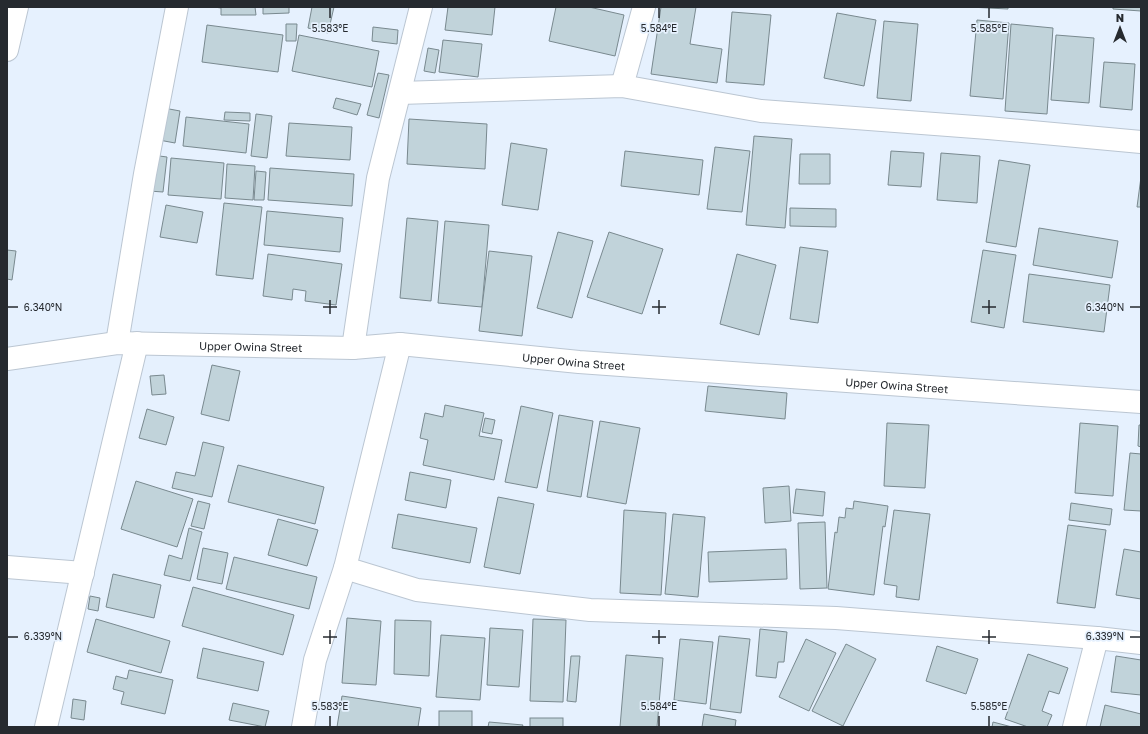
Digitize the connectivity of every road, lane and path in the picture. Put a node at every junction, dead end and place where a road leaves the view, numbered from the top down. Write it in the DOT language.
graph roads {
  1 [pos="17,7"];
  2 [pos="177,7"];
  3 [pos="421,7"];
  4 [pos="644,7"];
  5 [pos="7,50"];
  6 [pos="622,86"];
  7 [pos="400,93"];
  8 [pos="1141,142"];
  9 [pos="127,343"];
  10 [pos="400,344"];
  11 [pos="353,348"];
  12 [pos="7,359"];
  13 [pos="1141,402"];
  14 [pos="7,567"];
  15 [pos="345,568"];
  16 [pos="83,573"];
  17 [pos="1097,638"];
  18 [pos="1141,643"];
  19 [pos="46,727"];
  20 [pos="303,727"];
  21 [pos="1074,727"];
  1 -- 5 [label="street"];
  2 -- 9 [label="street"];
  3 -- 7 [label="street"];
  4 -- 6 [label="street"];
  6 -- 7 [label="street"];
  6 -- 8 [label="street"];
  7 -- 11 [label="street"];
  9 -- 11 [label="street, Upper Owina Street"];
  9 -- 12 [label="street, Upper Owina Street"];
  9 -- 16 [label="street"];
  10 -- 11 [label="street, Upper Owina Street"];
  10 -- 13 [label="street, Upper Owina Street"];
  10 -- 15 [label="street"];
  14 -- 16 [label="street"];
  15 -- 17 [label="street"];
  15 -- 20 [label="street"];
  16 -- 19 [label="street"];
  17 -- 18 [label="street"];
  17 -- 21 [label="street"];
}
